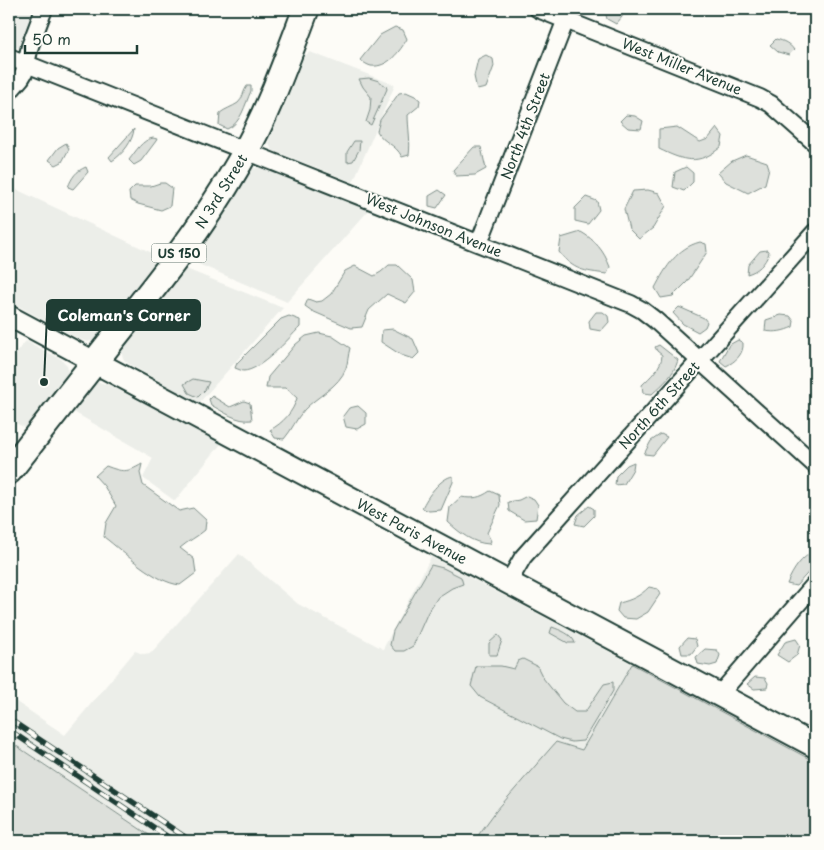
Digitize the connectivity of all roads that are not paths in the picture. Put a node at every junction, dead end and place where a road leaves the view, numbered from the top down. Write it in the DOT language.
graph roads {
  1 [pos="44,9"];
  2 [pos="306,9"];
  3 [pos="538,9"];
  4 [pos="568,14"];
  5 [pos="9,57"];
  6 [pos="26,64"];
  7 [pos="9,92"];
  8 [pos="815,143"];
  9 [pos="246,151"];
  10 [pos="815,232"];
  11 [pos="479,243"];
  12 [pos="9,316"];
  13 [pos="700,360"];
  14 [pos="95,362"];
  15 [pos="815,465"];
  16 [pos="9,471"];
  17 [pos="508,583"];
  18 [pos="815,584"];
  19 [pos="719,695"];
  20 [pos="815,746"];
  1 -- 6 [label="street"];
  2 -- 9 [label="main road, N 3rd Street / US 150"];
  3 -- 4 [label="street, West Miller Avenue"];
  4 -- 8 [label="street, West Miller Avenue"];
  4 -- 11 [label="street, North 4th Street"];
  5 -- 6 [label="street, West Johnson Avenue"];
  6 -- 7 [label="street"];
  6 -- 9 [label="street, West Johnson Avenue"];
  9 -- 11 [label="street, West Johnson Avenue"];
  9 -- 14 [label="main road, N 3rd Street / US 150"];
  10 -- 13 [label="street, North 6th Street"];
  11 -- 13 [label="street, West Johnson Avenue"];
  12 -- 14 [label="street, West Paris Avenue"];
  13 -- 15 [label="street, West Johnson Avenue"];
  13 -- 17 [label="street, North 6th Street"];
  14 -- 16 [label="main road, N 3rd Street / US 150"];
  14 -- 17 [label="main road, West Paris Avenue"];
  17 -- 19 [label="main road, West Paris Avenue"];
  18 -- 19 [label="street"];
  19 -- 20 [label="main road, West Paris Avenue"];
}
